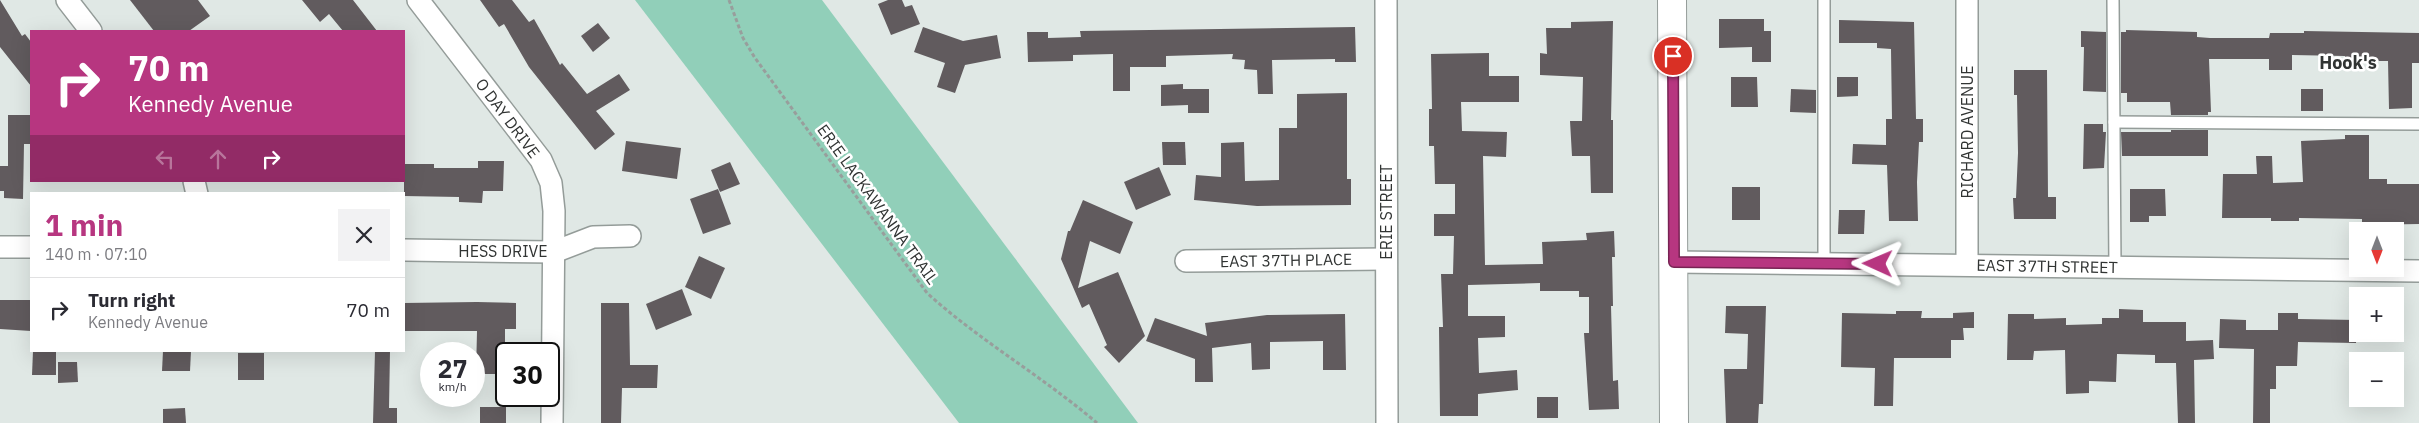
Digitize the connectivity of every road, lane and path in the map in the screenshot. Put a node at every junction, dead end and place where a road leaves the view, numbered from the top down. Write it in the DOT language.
graph roads {
  1 [pos="67,0"];
  2 [pos="418,0"];
  3 [pos="729,0"];
  4 [pos="1386,0"];
  5 [pos="1672,0"];
  6 [pos="1824,0"];
  7 [pos="1968,0"];
  8 [pos="2113,0"];
  9 [pos="90,30"];
  10 [pos="2114,122"];
  11 [pos="2419,124"];
  12 [pos="630,236"];
  13 [pos="0,247"];
  14 [pos="30,247"];
  15 [pos="405,250"];
  16 [pos="554,252"];
  17 [pos="1386,259"];
  18 [pos="1186,261"];
  19 [pos="1674,262"];
  20 [pos="1824,263"];
  21 [pos="1967,264"];
  22 [pos="2115,267"];
  23 [pos="2419,271"];
  24 [pos="552,423"];
  25 [pos="1097,423"];
  26 [pos="1387,423"];
  27 [pos="1674,423"];
  1 -- 9 [label="street"];
  2 -- 16 [label="street, O DAY DRIVE"];
  3 -- 25 [label="path, ERIE LACKAWANNA TRAIL"];
  4 -- 17 [label="street, ERIE STREET"];
  5 -- 19 [label="street"];
  6 -- 20 [label="lane"];
  7 -- 21 [label="street, RICHARD AVENUE"];
  8 -- 10 [label="lane"];
  10 -- 11 [label="lane"];
  10 -- 22 [label="lane"];
  12 -- 16 [label="street, HESS DRIVE"];
  13 -- 14 [label="street"];
  15 -- 16 [label="street, HESS DRIVE"];
  16 -- 24 [label="street, O DAY DRIVE"];
  17 -- 18 [label="street, EAST 37TH PLACE"];
  17 -- 26 [label="street, ERIE STREET"];
  19 -- 20 [label="street, EAST 37TH STREET"];
  19 -- 27 [label="street"];
  20 -- 21 [label="street, EAST 37TH STREET"];
  21 -- 22 [label="street, EAST 37TH STREET"];
  22 -- 23 [label="street, EAST 37TH STREET"];
}
